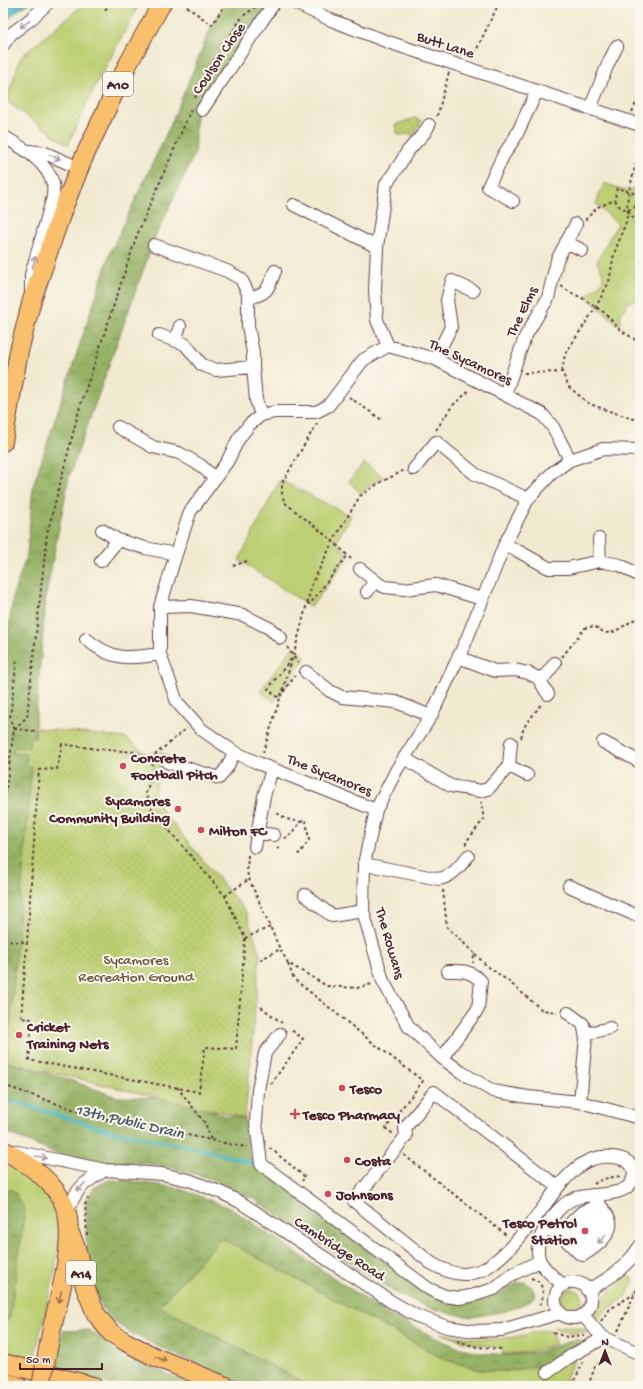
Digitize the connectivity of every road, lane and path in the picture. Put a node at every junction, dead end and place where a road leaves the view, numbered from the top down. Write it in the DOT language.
graph roads {
  1 [pos="48,3"];
  2 [pos="111,3"];
  3 [pos="162,3"];
  4 [pos="182,3"];
  5 [pos="226,3"];
  6 [pos="274,3"];
  7 [pos="295,3"];
  8 [pos="499,3"];
  9 [pos="258,5"];
  10 [pos="105,10"];
  11 [pos="3,45"];
  12 [pos="618,46"];
  13 [pos="471,62"];
  14 [pos="450,68"];
  15 [pos="537,91"];
  16 [pos="640,94"];
  17 [pos="196,106"];
  18 [pos="590,109"];
  19 [pos="432,122"];
  20 [pos="628,122"];
  21 [pos="640,125"];
  22 [pos="3,135"];
  23 [pos="640,147"];
  24 [pos="29,151"];
  25 [pos="79,168"];
  26 [pos="629,191"];
  27 [pos="640,196"];
  28 [pos="615,200"];
  29 [pos="513,201"];
  30 [pos="294,205"];
  31 [pos="628,210"];
  32 [pos="576,224"];
  33 [pos="640,234"];
  34 [pos="566,242"];
  35 [pos="154,245"];
  36 [pos="377,247"];
  37 [pos="582,250"];
  38 [pos="275,271"];
  39 [pos="552,279"];
  40 [pos="473,291"];
  41 [pos="248,298"];
  42 [pos="32,300"];
  43 [pos="596,307"];
  44 [pos="180,326"];
  45 [pos="159,335"];
  46 [pos="175,340"];
  47 [pos="640,342"];
  48 [pos="388,346"];
  49 [pos="435,359"];
  50 [pos="252,367"];
  51 [pos="562,372"];
  52 [pos="512,373"];
  53 [pos="479,382"];
  54 [pos="341,390"];
  55 [pos="505,394"];
  56 [pos="316,412"];
  57 [pos="261,415"];
  58 [pos="382,420"];
  59 [pos="640,421"];
  60 [pos="118,427"];
  61 [pos="435,432"];
  62 [pos="3,442"];
  63 [pos="640,450"];
  64 [pos="570,460"];
  65 [pos="410,469"];
  66 [pos="215,478"];
  67 [pos="528,499"];
  68 [pos="102,530"];
  69 [pos="599,539"];
  70 [pos="118,540"];
  71 [pos="333,541"];
  72 [pos="506,544"];
  73 [pos="176,554"];
  74 [pos="347,556"];
  75 [pos="101,561"];
  76 [pos="247,561"];
  77 [pos="600,561"];
  78 [pos="233,566"];
  79 [pos="360,569"];
  80 [pos="640,576"];
  81 [pos="375,581"];
  82 [pos="367,592"];
  83 [pos="482,599"];
  84 [pos="307,603"];
  85 [pos="160,607"];
  86 [pos="640,616"];
  87 [pos="281,638"];
  88 [pos="86,639"];
  89 [pos="160,654"];
  90 [pos="293,657"];
  91 [pos="458,657"];
  92 [pos="17,658"];
  93 [pos="558,661"];
  94 [pos="304,669"];
  95 [pos="538,678"];
  96 [pos="548,694"];
  97 [pos="279,698"];
  98 [pos="431,716"];
  99 [pos="194,722"];
  100 [pos="14,729"];
  101 [pos="35,731"];
  102 [pos="516,742"];
  103 [pos="603,742"];
  104 [pos="234,752"];
  105 [pos="404,758"];
  106 [pos="150,759"];
  107 [pos="167,762"];
  108 [pos="640,762"];
  109 [pos="260,764"];
  110 [pos="509,766"];
  111 [pos="272,768"];
  112 [pos="527,774"];
  113 [pos="481,791"];
  114 [pos="376,810"];
  115 [pos="3,812"];
  116 [pos="277,813"];
  117 [pos="301,822"];
  118 [pos="257,833"];
  119 [pos="274,835"];
  120 [pos="252,848"];
  121 [pos="296,851"];
  122 [pos="467,852"];
  123 [pos="364,864"];
  124 [pos="249,879"];
  125 [pos="441,879"];
  126 [pos="568,886"];
  127 [pos="305,895"];
  128 [pos="225,896"];
  129 [pos="364,911"];
  130 [pos="640,917"];
  131 [pos="270,927"];
  132 [pos="246,938"];
  133 [pos="3,941"];
  134 [pos="27,942"];
  135 [pos="280,949"];
  136 [pos="475,954"];
  137 [pos="260,960"];
  138 [pos="288,963"];
  139 [pos="448,971"];
  140 [pos="473,974"];
  141 [pos="383,981"];
  142 [pos="568,1013"];
  143 [pos="610,1028"];
  144 [pos="280,1034"];
  145 [pos="585,1034"];
  146 [pos="442,1058"];
  147 [pos="3,1085"];
  148 [pos="176,1087"];
  149 [pos="580,1102"];
  150 [pos="640,1118"];
  151 [pos="392,1139"];
  152 [pos="212,1140"];
  153 [pos="266,1144"];
  154 [pos="251,1147"];
  155 [pos="3,1149"];
  156 [pos="400,1152"];
  157 [pos="105,1170"];
  158 [pos="633,1176"];
  159 [pos="302,1182"];
  160 [pos="565,1183"];
  161 [pos="592,1191"];
  162 [pos="90,1193"];
  163 [pos="603,1210"];
  164 [pos="67,1212"];
  165 [pos="545,1227"];
  166 [pos="69,1231"];
  167 [pos="87,1237"];
  168 [pos="512,1240"];
  169 [pos="567,1242"];
  170 [pos="640,1246"];
  171 [pos="540,1260"];
  172 [pos="640,1279"];
  173 [pos="563,1285"];
  174 [pos="587,1290"];
  175 [pos="635,1293"];
  176 [pos="560,1313"];
  177 [pos="583,1315"];
  178 [pos="597,1332"];
  179 [pos="617,1332"];
  180 [pos="553,1333"];
  181 [pos="454,1340"];
  182 [pos="585,1348"];
  183 [pos="610,1348"];
  184 [pos="502,1349"];
  185 [pos="640,1354"];
  186 [pos="3,1363"];
  187 [pos="548,1372"];
  188 [pos="3,1382"];
  189 [pos="18,1386"];
  190 [pos="41,1386"];
  191 [pos="93,1386"];
  192 [pos="226,1386"];
  193 [pos="572,1386"];
  194 [pos="588,1386"];
  1 -- 11 [label="street, one-way"];
  2 -- 10 [label="path"];
  3 -- 25 [label="highway, A10"];
  4 -- 5 [label="path"];
  6 -- 17 [label="street, Coulson Close"];
  7 -- 15 [label="street, Butt Lane"];
  8 -- 13 [label="path"];
  9 -- 17 [label="path"];
  12 -- 18 [label="street"];
  14 -- 19 [label="path"];
  15 -- 18 [label="street, Butt Lane"];
  15 -- 29 [label="street"];
  16 -- 20 [label="path"];
  17 -- 100 [label="path"];
  18 -- 20 [label="street, Butt Lane"];
  19 -- 36 [label="street"];
  20 -- 21 [label="street, Butt Lane"];
  22 -- 24 [label="street"];
  23 -- 26 [label="path"];
  24 -- 25 [label="street, one-way"];
  42 -- 24 [label="street, one-way"];
  25 -- 42 [label="highway, A10"];
  26 -- 27 [label="path"];
  26 -- 28 [label="path"];
  26 -- 31 [label="path"];
  27 -- 31 [label="path"];
  28 -- 31 [label="path"];
  28 -- 32 [label="path"];
  30 -- 36 [label="street"];
  31 -- 33 [label="path"];
  31 -- 43 [label="path"];
  32 -- 34 [label="street, The Elms"];
  34 -- 37 [label="street"];
  34 -- 39 [label="street, The Elms"];
  35 -- 41 [label="street"];
  36 -- 48 [label="street"];
  38 -- 41 [label="street"];
  39 -- 43 [label="path"];
  39 -- 52 [label="street, The Elms"];
  40 -- 49 [label="street"];
  41 -- 50 [label="street"];
  42 -- 62 [label="highway, A10"];
  43 -- 47 [label="path"];
  43 -- 51 [label="path"];
  44 -- 46 [label="street"];
  45 -- 46 [label="street"];
  46 -- 50 [label="street"];
  48 -- 49 [label="street, The Sycamores"];
  48 -- 54 [label="street"];
  49 -- 53 [label="street, The Sycamores"];
  50 -- 57 [label="street"];
  51 -- 52 [label="path"];
  51 -- 59 [label="path"];
  52 -- 55 [label="street, The Elms"];
  53 -- 55 [label="street, The Sycamores"];
  53 -- 61 [label="path"];
  54 -- 56 [label="street"];
  54 -- 58 [label="path"];
  55 -- 64 [label="street, The Sycamores"];
  56 -- 57 [label="street"];
  56 -- 71 [label="path"];
  57 -- 66 [label="street, The Sycamores"];
  60 -- 66 [label="street"];
  63 -- 64 [label="street, The Rowans"];
  64 -- 67 [label="street, The Rowans"];
  65 -- 67 [label="street"];
  65 -- 71 [label="path"];
  66 -- 73 [label="street, The Sycamores"];
  67 -- 72 [label="street, The Rowans"];
  68 -- 70 [label="street"];
  69 -- 77 [label="street"];
  70 -- 73 [label="street"];
  70 -- 75 [label="street"];
  71 -- 74 [label="path"];
  71 -- 84 [label="path"];
  72 -- 77 [label="street"];
  72 -- 83 [label="street, The Rowans"];
  73 -- 85 [label="street, The Sycamores"];
  74 -- 79 [label="path"];
  74 -- 84 [label="path"];
  76 -- 78 [label="path"];
  77 -- 80 [label="street"];
  79 -- 81 [label="street"];
  81 -- 82 [label="street"];
  81 -- 83 [label="street"];
  83 -- 91 [label="street, The Rowans"];
  84 -- 90 [label="path"];
  85 -- 87 [label="street"];
  85 -- 89 [label="street, The Sycamores"];
  86 -- 93 [label="path"];
  87 -- 90 [label="path"];
  88 -- 89 [label="street"];
  89 -- 99 [label="street, The Sycamores"];
  90 -- 94 [label="path"];
  90 -- 97 [label="path"];
  90 -- 97 [label="path"];
  91 -- 95 [label="street"];
  91 -- 98 [label="street, The Rowans"];
  92 -- 100 [label="path"];
  93 -- 95 [label="street"];
  94 -- 97 [label="path"];
  94 -- 98 [label="street"];
  95 -- 96 [label="street"];
  96 -- 102 [label="path"];
  97 -- 109 [label="path"];
  98 -- 105 [label="street, The Rowans"];
  99 -- 104 [label="street, The Sycamores"];
  99 -- 106 [label="path"];
  100 -- 101 [label="path"];
  100 -- 115 [label="path"];
  102 -- 110 [label="street"];
  103 -- 108 [label="street"];
  104 -- 107 [label="street"];
  104 -- 109 [label="street, The Sycamores"];
  105 -- 113 [label="street"];
  105 -- 114 [label="street, The Rowans"];
  106 -- 128 [label="path"];
  106 -- 134 [label="path"];
  109 -- 111 [label="street, The Sycamores"];
  110 -- 112 [label="street"];
  110 -- 113 [label="street"];
  111 -- 114 [label="street, The Sycamores"];
  111 -- 118 [label="street, The Sycamores"];
  113 -- 122 [label="path"];
  114 -- 123 [label="street, The Rowans"];
  116 -- 117 [label="path"];
  117 -- 119 [label="path"];
  117 -- 121 [label="path"];
  118 -- 119 [label="street"];
  118 -- 120 [label="street, The Sycamores"];
  120 -- 124 [label="path"];
  122 -- 125 [label="street"];
  123 -- 125 [label="street"];
  123 -- 129 [label="street, The Rowans"];
  124 -- 128 [label="path"];
  124 -- 131 [label="path"];
  125 -- 136 [label="path"];
  126 -- 130 [label="street"];
  127 -- 129 [label="street"];
  128 -- 132 [label="path"];
  129 -- 141 [label="street, The Rowans"];
  131 -- 132 [label="path"];
  131 -- 135 [label="path"];
  132 -- 148 [label="path"];
  133 -- 134 [label="path"];
  134 -- 148 [label="path"];
  135 -- 137 [label="path"];
  135 -- 138 [label="path"];
  136 -- 140 [label="path"];
  136 -- 142 [label="path"];
  138 -- 141 [label="path"];
  138 -- 151 [label="path"];
  139 -- 140 [label="street"];
  140 -- 146 [label="street"];
  141 -- 146 [label="street, The Rowans"];
  142 -- 145 [label="street"];
  143 -- 145 [label="street"];
  144 -- 171 [label="street"];
  145 -- 149 [label="street"];
  146 -- 149 [label="street, The Rowans"];
  147 -- 152 [label="path"];
  148 -- 152 [label="path"];
  149 -- 150 [label="street, The Rowans"];
  152 -- 154 [label="path"];
  153 -- 159 [label="path"];
  155 -- 157 [label="street, Cambridge Road, one-way"];
  155 -- 164 [label="highway"];
  156 -- 168 [label="path"];
  157 -- 164 [label="street, one-way"];
  157 -- 176 [label="street, Cambridge Road"];
  158 -- 160 [label="street"];
  158 -- 161 [label="path"];
  158 -- 161 [label="street"];
  160 -- 160 [label="street"];
  161 -- 163 [label="street"];
  161 -- 165 [label="street"];
  162 -- 167 [label="path"];
  163 -- 169 [label="street"];
  163 -- 169 [label="street, one-way"];
  164 -- 166 [label="highway"];
  165 -- 169 [label="street"];
  165 -- 171 [label="street"];
  166 -- 190 [label="highway, one-way, bridge"];
  166 -- 192 [label="highway, A14, one-way"];
  170 -- 174 [label="street"];
  171 -- 173 [label="street"];
  172 -- 175 [label="path"];
  173 -- 174 [label="street"];
  173 -- 176 [label="street"];
  174 -- 177 [label="street"];
  175 -- 178 [label="path"];
  175 -- 179 [label="path"];
  176 -- 177 [label="street"];
  177 -- 178 [label="street"];
  178 -- 180 [label="path"];
  178 -- 182 [label="street"];
  178 -- 185 [label="street"];
  181 -- 184 [label="path"];
  182 -- 187 [label="street"];
  182 -- 193 [label="path"];
  183 -- 194 [label="path"];
  186 -- 191 [label="highway"];
  188 -- 189 [label="highway"];
}
